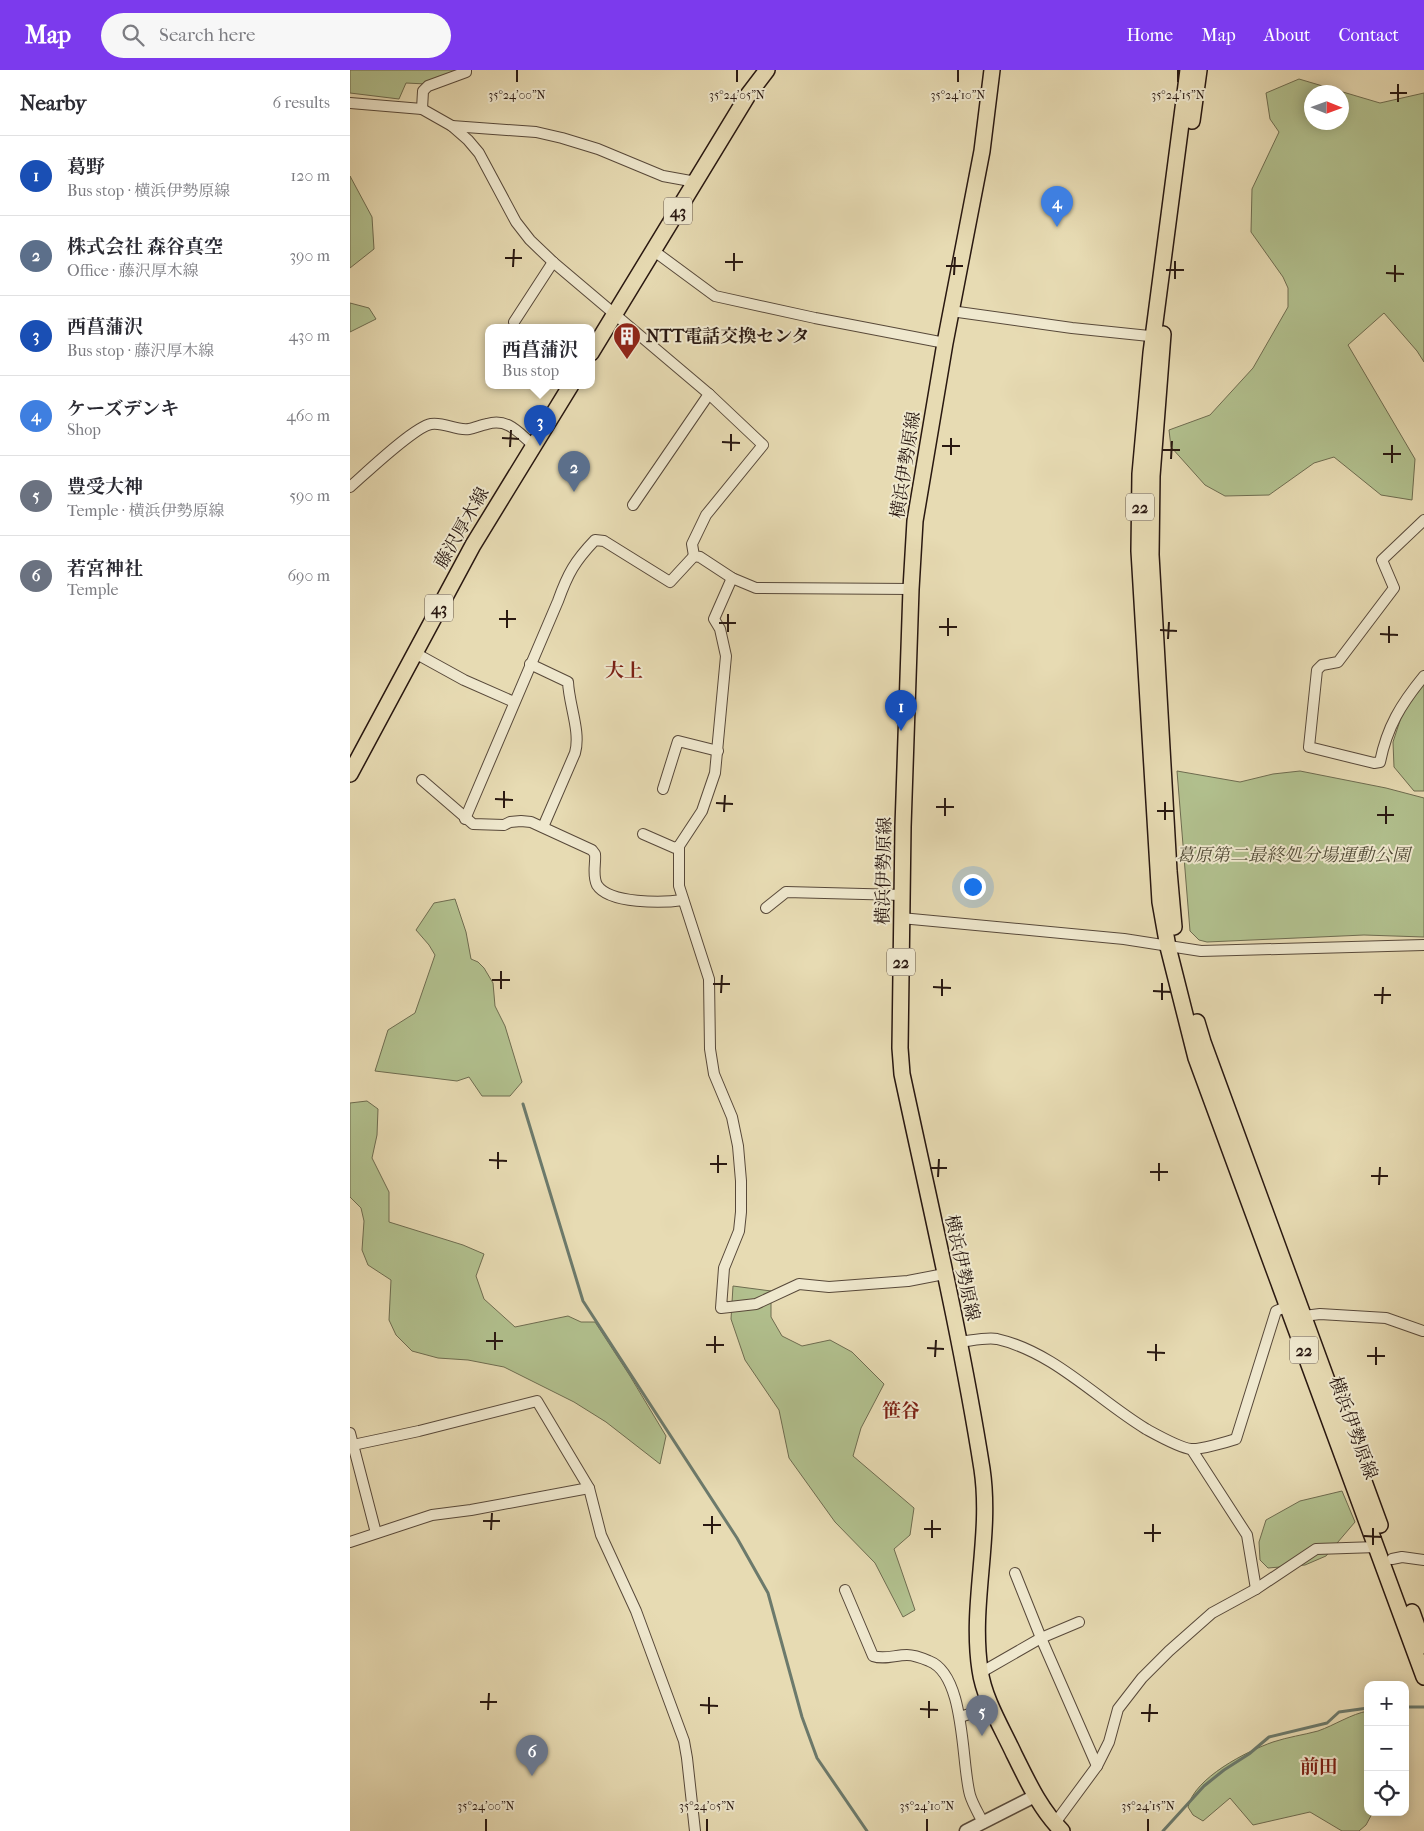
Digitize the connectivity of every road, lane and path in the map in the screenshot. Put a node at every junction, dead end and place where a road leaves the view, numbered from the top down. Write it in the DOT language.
graph roads {
  1 [pos="466,70"];
  2 [pos="767,70"];
  3 [pos="992,70"];
  4 [pos="1188,70"];
  5 [pos="1199,70"];
  6 [pos="350,103"];
  7 [pos="422,109"];
  8 [pos="452,126"];
  9 [pos="696,182"];
  10 [pos="654,251"];
  11 [pos="553,262"];
  12 [pos="951,311"];
  13 [pos="615,314"];
  14 [pos="514,322"];
  15 [pos="1158,337"];
  16 [pos="946,343"];
  17 [pos="595,346"];
  18 [pos="568,389"];
  19 [pos="709,394"];
  20 [pos="533,445"];
  21 [pos="350,487"];
  22 [pos="632,505"];
  23 [pos="1424,520"];
  24 [pos="694,556"];
  25 [pos="732,578"];
  26 [pos="911,589"];
  27 [pos="414,653"];
  28 [pos="530,664"];
  29 [pos="1424,676"];
  30 [pos="514,702"];
  31 [pos="718,752"];
  32 [pos="352,764"];
  33 [pos="422,780"];
  34 [pos="663,788"];
  35 [pos="466,819"];
  36 [pos="543,827"];
  37 [pos="643,834"];
  38 [pos="679,846"];
  39 [pos="902,895"];
  40 [pos="683,900"];
  41 [pos="766,908"];
  42 [pos="901,918"];
  43 [pos="1424,945"];
  44 [pos="1172,947"];
  45 [pos="944,1274"];
  46 [pos="1288,1306"];
  47 [pos="1304,1316"];
  48 [pos="1424,1331"];
  49 [pos="959,1342"];
  50 [pos="350,1433"];
  51 [pos="353,1445"];
  52 [pos="1192,1450"];
  53 [pos="589,1488"];
  54 [pos="376,1533"];
  55 [pos="350,1542"];
  56 [pos="1377,1547"];
  57 [pos="1392,1559"];
  58 [pos="1424,1560"];
  59 [pos="1015,1573"];
  60 [pos="1256,1589"];
  61 [pos="846,1590"];
  62 [pos="1079,1622"];
  63 [pos="1041,1638"];
  64 [pos="1424,1646"];
  65 [pos="980,1673"];
  66 [pos="1424,1677"];
  67 [pos="991,1706"];
  68 [pos="960,1717"];
  69 [pos="1097,1766"];
  70 [pos="1035,1796"];
  71 [pos="983,1823"];
  72 [pos="1058,1827"];
  73 [pos="695,1831"];
  74 [pos="966,1831"];
  1 -- 7 [label="street"];
  2 -- 9 [label="main road, 43"];
  3 -- 12 [label="main road, 横浜伊勢原線 / 22"];
  4 -- 15 [label="main road, 横浜伊勢原線 / 22"];
  5 -- 15 [label="main road, 横浜伊勢原線 / 22"];
  6 -- 7 [label="street"];
  7 -- 8 [label="street"];
  8 -- 9 [label="street"];
  8 -- 11 [label="street"];
  9 -- 10 [label="main road, 43"];
  10 -- 13 [label="main road, 43"];
  10 -- 16 [label="street"];
  11 -- 13 [label="street"];
  11 -- 14 [label="street"];
  12 -- 15 [label="street"];
  12 -- 16 [label="main road, 横浜伊勢原線 / 22"];
  13 -- 17 [label="main road, 43"];
  13 -- 19 [label="street"];
  15 -- 44 [label="main road, 横浜伊勢原線 / 22"];
  16 -- 26 [label="main road, 横浜伊勢原線 / 22"];
  18 -- 20 [label="main road, 藤沢厚木線 / 43"];
  19 -- 22 [label="street"];
  19 -- 24 [label="street"];
  20 -- 21 [label="street"];
  20 -- 27 [label="main road, 藤沢厚木線 / 43"];
  23 -- 29 [label="street"];
  24 -- 25 [label="street"];
  24 -- 28 [label="street"];
  25 -- 26 [label="street"];
  25 -- 31 [label="street"];
  26 -- 39 [label="main road, 横浜伊勢原線 / 22"];
  27 -- 30 [label="street"];
  27 -- 32 [label="main road, 藤沢厚木線 / 43"];
  28 -- 30 [label="street"];
  28 -- 36 [label="street"];
  30 -- 35 [label="street"];
  31 -- 34 [label="street"];
  31 -- 38 [label="street"];
  33 -- 35 [label="street"];
  35 -- 36 [label="street"];
  36 -- 40 [label="street"];
  37 -- 38 [label="street"];
  38 -- 40 [label="street"];
  39 -- 41 [label="street"];
  39 -- 42 [label="main road, 横浜伊勢原線 / 22"];
  40 -- 45 [label="street"];
  42 -- 44 [label="street"];
  42 -- 45 [label="main road, 横浜伊勢原線 / 22"];
  43 -- 44 [label="street"];
  44 -- 46 [label="main road, 横浜伊勢原線 / 22"];
  44 -- 47 [label="main road, 横浜伊勢原線 / 22"];
  45 -- 49 [label="main road, 横浜伊勢原線 / 22"];
  46 -- 52 [label="street"];
  46 -- 56 [label="main road, 横浜伊勢原線 / 22"];
  47 -- 48 [label="street"];
  47 -- 57 [label="main road, 横浜伊勢原線 / 22"];
  49 -- 52 [label="street"];
  49 -- 65 [label="main road, 横浜伊勢原線 / 22"];
  50 -- 51 [label="street"];
  51 -- 53 [label="street"];
  51 -- 54 [label="street"];
  52 -- 60 [label="street"];
  53 -- 54 [label="street"];
  53 -- 73 [label="street"];
  54 -- 55 [label="street"];
  56 -- 60 [label="street"];
  56 -- 66 [label="main road, 横浜伊勢原線 / 22"];
  57 -- 58 [label="street"];
  57 -- 64 [label="main road, 横浜伊勢原線 / 22"];
  59 -- 63 [label="street"];
  60 -- 69 [label="street"];
  61 -- 68 [label="street"];
  62 -- 63 [label="street"];
  63 -- 65 [label="street"];
  63 -- 69 [label="street"];
  65 -- 67 [label="main road, 横浜伊勢原線 / 22"];
  67 -- 68 [label="street"];
  67 -- 70 [label="main road, 横浜伊勢原線 / 22"];
  68 -- 71 [label="street"];
  69 -- 72 [label="street"];
  70 -- 71 [label="street"];
  70 -- 72 [label="main road, 横浜伊勢原線 / 22"];
  71 -- 74 [label="street"];
}
